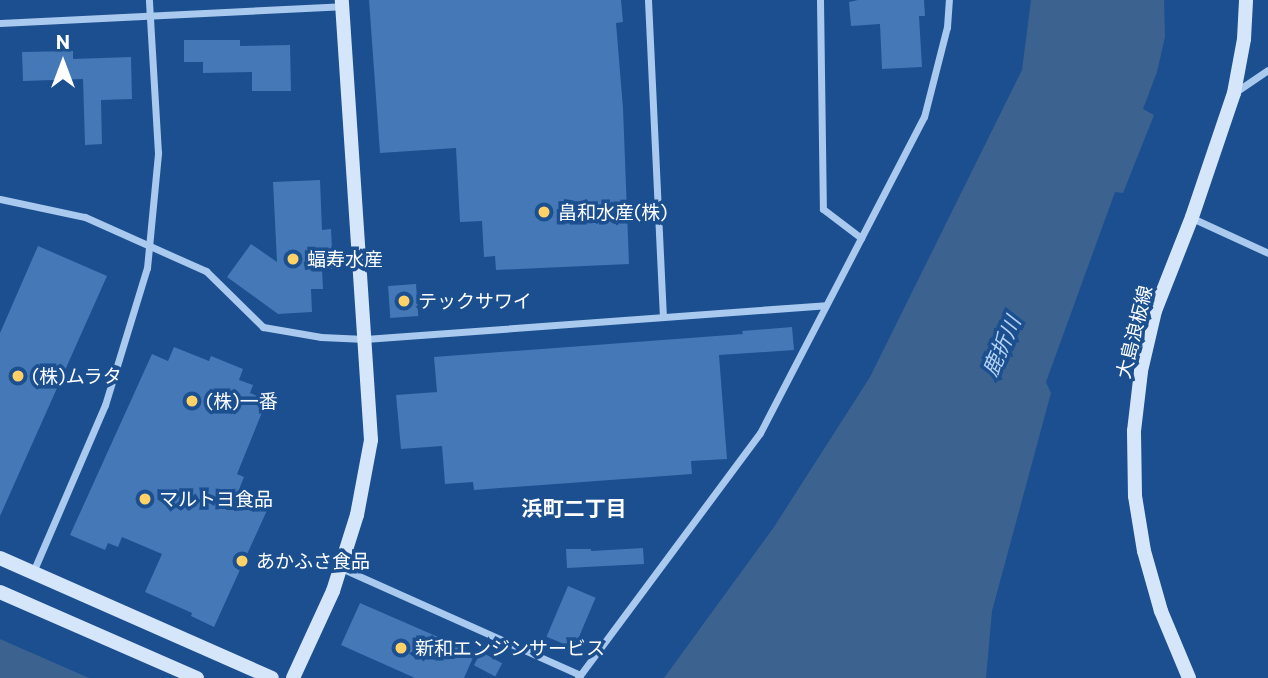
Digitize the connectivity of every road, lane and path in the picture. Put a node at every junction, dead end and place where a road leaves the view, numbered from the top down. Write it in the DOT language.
graph roads {
  1 [pos="149,0"];
  2 [pos="648,0"];
  3 [pos="820,0"];
  4 [pos="950,0"];
  5 [pos="1246,0"];
  6 [pos="342,3"];
  7 [pos="150,16"];
  8 [pos="0,23"];
  9 [pos="1268,70"];
  10 [pos="1234,93"];
  11 [pos="0,199"];
  12 [pos="1192,217"];
  13 [pos="861,238"];
  14 [pos="149,245"];
  15 [pos="1268,253"];
  16 [pos="826,305"];
  17 [pos="663,317"];
  18 [pos="365,340"];
  19 [pos="0,558"];
  20 [pos="340,568"];
  21 [pos="32,573"];
  22 [pos="0,592"];
  23 [pos="579,676"];
  24 [pos="197,678"];
  25 [pos="272,678"];
  26 [pos="293,678"];
  27 [pos="1189,678"];
  1 -- 7 [label="street"];
  2 -- 17 [label="street"];
  3 -- 13 [label="street"];
  4 -- 13 [label="street"];
  5 -- 10 [label="street, 大島浪板線"];
  6 -- 7 [label="street"];
  6 -- 18 [label="street"];
  7 -- 8 [label="street"];
  7 -- 14 [label="street"];
  9 -- 10 [label="street"];
  10 -- 12 [label="street, 大島浪板線"];
  11 -- 14 [label="street"];
  12 -- 15 [label="street"];
  12 -- 27 [label="street, 大島浪板線"];
  13 -- 16 [label="street"];
  14 -- 18 [label="street"];
  14 -- 21 [label="street"];
  16 -- 17 [label="street"];
  16 -- 23 [label="street"];
  17 -- 18 [label="street"];
  18 -- 20 [label="street"];
  19 -- 21 [label="street"];
  20 -- 23 [label="street"];
  20 -- 26 [label="street"];
  21 -- 25 [label="street"];
  22 -- 24 [label="street"];
}
